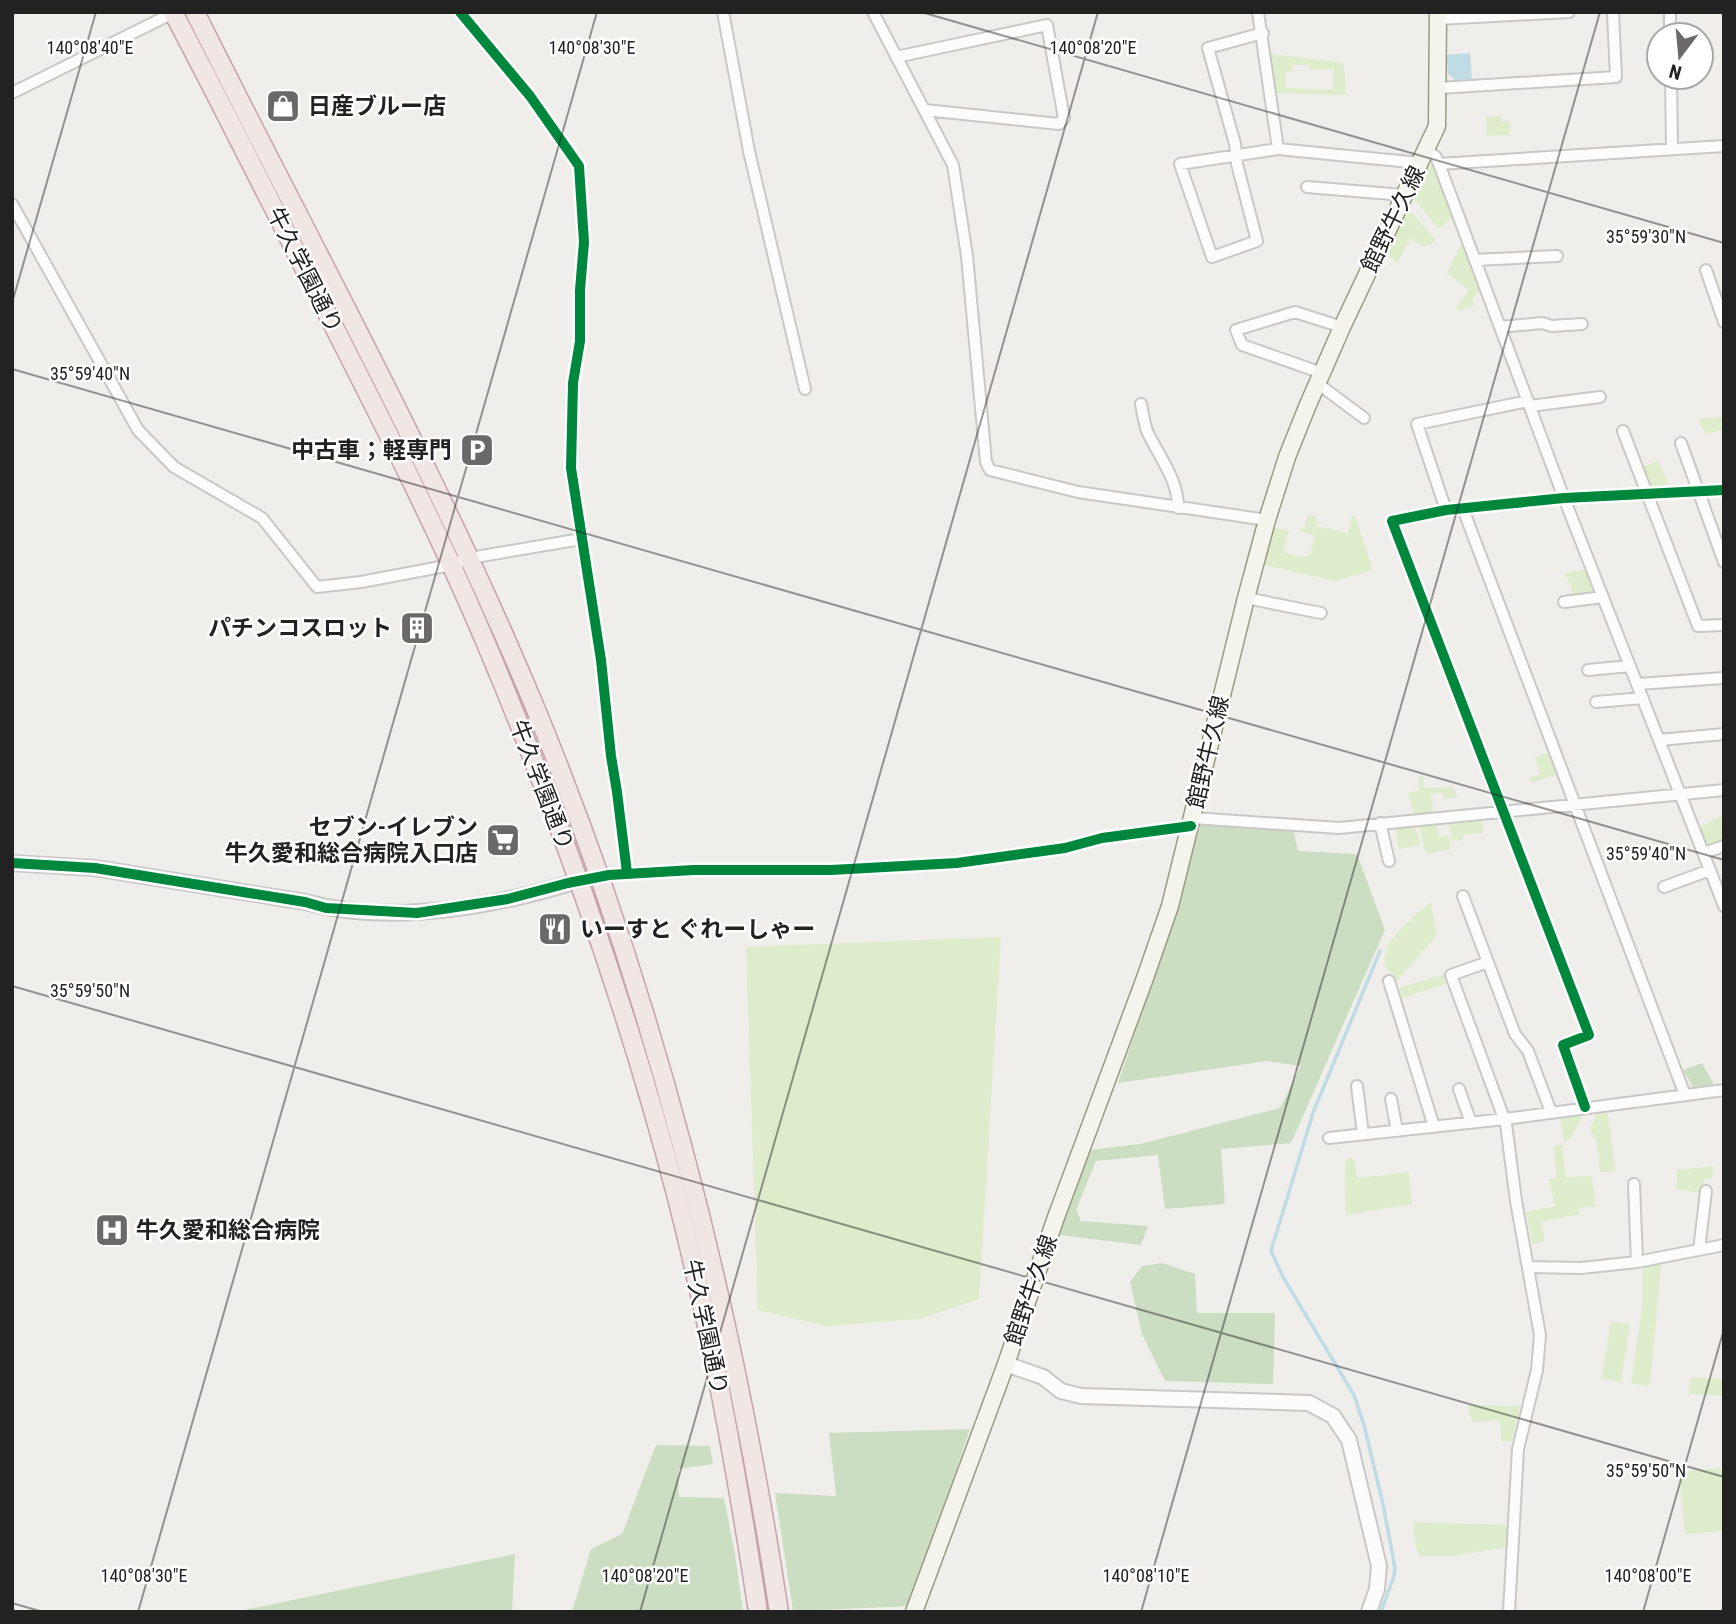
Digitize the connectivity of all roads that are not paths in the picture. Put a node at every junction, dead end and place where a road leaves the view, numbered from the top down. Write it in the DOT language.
graph roads {
  1 [pos="174,12"];
  2 [pos="195,12"];
  3 [pos="460,12"];
  4 [pos="723,12"];
  5 [pos="873,12"];
  6 [pos="1258,12"];
  7 [pos="1569,12"];
  8 [pos="1613,12"];
  9 [pos="1438,15"];
  10 [pos="1262,33"];
  11 [pos="896,57"];
  12 [pos="1439,88"];
  13 [pos="1671,91"];
  14 [pos="12,93"];
  15 [pos="925,110"];
  16 [pos="1724,146"];
  17 [pos="1278,149"];
  18 [pos="1672,149"];
  19 [pos="1236,154"];
  20 [pos="1423,156"];
  21 [pos="1439,164"];
  22 [pos="1307,187"];
  23 [pos="1403,195"];
  24 [pos="12,204"];
  25 [pos="1557,256"];
  26 [pos="1475,260"];
  27 [pos="1706,270"];
  28 [pos="1724,322"];
  29 [pos="1581,324"];
  30 [pos="1342,327"];
  31 [pos="1500,327"];
  32 [pos="1320,378"];
  33 [pos="805,389"];
  34 [pos="1600,397"];
  35 [pos="1141,404"];
  36 [pos="1529,404"];
  37 [pos="1364,418"];
  38 [pos="1623,431"];
  39 [pos="1681,443"];
  40 [pos="1724,491"];
  41 [pos="1699,493"];
  42 [pos="1647,495"];
  43 [pos="1564,498"];
  44 [pos="1178,508"];
  45 [pos="1463,509"];
  46 [pos="1446,510"];
  47 [pos="1267,520"];
  48 [pos="581,539"];
  49 [pos="470,558"];
  50 [pos="1724,562"];
  51 [pos="451,565"];
  52 [pos="1603,597"];
  53 [pos="1246,598"];
  54 [pos="1563,602"];
  55 [pos="1321,614"];
  56 [pos="1724,625"];
  57 [pos="1630,666"];
  58 [pos="1588,670"];
  59 [pos="1724,678"];
  60 [pos="1637,684"];
  61 [pos="1643,698"];
  62 [pos="1596,702"];
  63 [pos="1724,734"];
  64 [pos="1659,740"];
  65 [pos="1724,790"];
  66 [pos="1681,795"];
  67 [pos="1576,804"];
  68 [pos="1502,812"];
  69 [pos="1192,822"];
  70 [pos="1380,823"];
  71 [pos="1724,846"];
  72 [pos="1704,853"];
  73 [pos="1389,860"];
  74 [pos="12,863"];
  75 [pos="1710,870"];
  76 [pos="627,873"];
  77 [pos="598,876"];
  78 [pos="579,880"];
  79 [pos="1664,887"];
  80 [pos="1463,896"];
  81 [pos="1723,905"];
  82 [pos="1488,962"];
  83 [pos="1389,981"];
  84 [pos="1357,1086"];
  85 [pos="1459,1089"];
  86 [pos="1724,1090"];
  87 [pos="1685,1095"];
  88 [pos="1391,1098"];
  89 [pos="1585,1107"];
  90 [pos="1551,1112"];
  91 [pos="1504,1119"];
  92 [pos="1471,1123"];
  93 [pos="1434,1127"];
  94 [pos="1397,1131"];
  95 [pos="1363,1134"];
  96 [pos="1329,1138"];
  97 [pos="1634,1184"];
  98 [pos="1706,1191"];
  99 [pos="1724,1245"];
  100 [pos="1699,1250"];
  101 [pos="1637,1262"];
  102 [pos="1528,1267"];
  103 [pos="1006,1364"];
  104 [pos="758,1612"];
  105 [pos="779,1612"];
  106 [pos="914,1612"];
  107 [pos="1368,1612"];
  108 [pos="1509,1612"];
  1 -- 14 [label="street"];
  1 -- 51 [label="highway, 牛久学園通り"];
  2 -- 49 [label="highway, 牛久学園通り"];
  3 -- 48 [label="street"];
  4 -- 33 [label="street"];
  5 -- 11 [label="street"];
  6 -- 10 [label="street"];
  7 -- 9 [label="street"];
  8 -- 12 [label="street"];
  9 -- 12 [label="main road, 館野牛久線"];
  10 -- 17 [label="street"];
  10 -- 19 [label="street"];
  11 -- 15 [label="street"];
  11 -- 15 [label="street"];
  12 -- 20 [label="main road, 館野牛久線"];
  13 -- 18 [label="street"];
  15 -- 44 [label="street"];
  16 -- 18 [label="street"];
  17 -- 19 [label="street"];
  17 -- 20 [label="street"];
  18 -- 21 [label="street"];
  19 -- 19 [label="street"];
  20 -- 21 [label="street"];
  20 -- 23 [label="main road, 館野牛久線"];
  21 -- 26 [label="street"];
  22 -- 23 [label="street"];
  23 -- 30 [label="main road, 館野牛久線"];
  24 -- 51 [label="street"];
  25 -- 26 [label="street"];
  26 -- 31 [label="street"];
  27 -- 28 [label="street"];
  29 -- 31 [label="street"];
  30 -- 32 [label="main road, 館野牛久線"];
  30 -- 32 [label="street"];
  31 -- 36 [label="street"];
  32 -- 37 [label="street"];
  32 -- 47 [label="main road, 館野牛久線"];
  34 -- 36 [label="street"];
  35 -- 44 [label="street"];
  36 -- 43 [label="street"];
  36 -- 46 [label="street"];
  38 -- 42 [label="street"];
  39 -- 41 [label="street"];
  40 -- 41 [label="street"];
  41 -- 42 [label="street"];
  41 -- 50 [label="street"];
  42 -- 43 [label="street"];
  42 -- 56 [label="street"];
  43 -- 45 [label="street"];
  43 -- 52 [label="street"];
  44 -- 47 [label="street"];
  45 -- 46 [label="street"];
  45 -- 67 [label="street"];
  46 -- 68 [label="street"];
  47 -- 53 [label="main road, 館野牛久線"];
  48 -- 49 [label="street"];
  48 -- 76 [label="street"];
  49 -- 51 [label="street"];
  49 -- 77 [label="highway, 牛久学園通り"];
  51 -- 78 [label="highway, 牛久学園通り"];
  52 -- 54 [label="street"];
  52 -- 57 [label="street"];
  53 -- 55 [label="street"];
  53 -- 69 [label="main road, 館野牛久線"];
  57 -- 58 [label="street"];
  57 -- 60 [label="street"];
  59 -- 60 [label="street"];
  60 -- 61 [label="street"];
  61 -- 62 [label="street"];
  61 -- 64 [label="street"];
  63 -- 64 [label="street"];
  64 -- 66 [label="street"];
  65 -- 66 [label="street"];
  66 -- 67 [label="street"];
  66 -- 72 [label="street"];
  67 -- 68 [label="street"];
  67 -- 87 [label="street"];
  68 -- 70 [label="street"];
  68 -- 89 [label="street"];
  69 -- 70 [label="street"];
  69 -- 76 [label="street"];
  69 -- 103 [label="main road, 館野牛久線"];
  70 -- 73 [label="street"];
  71 -- 72 [label="street"];
  72 -- 75 [label="street"];
  74 -- 78 [label="street"];
  75 -- 79 [label="street"];
  75 -- 81 [label="street"];
  76 -- 77 [label="street"];
  77 -- 78 [label="street"];
  77 -- 105 [label="highway, 牛久学園通り"];
  78 -- 104 [label="highway, 牛久学園通り"];
  80 -- 82 [label="street"];
  82 -- 90 [label="street"];
  82 -- 91 [label="street"];
  83 -- 93 [label="street"];
  84 -- 95 [label="street"];
  85 -- 92 [label="street"];
  86 -- 87 [label="street"];
  87 -- 89 [label="street"];
  88 -- 94 [label="street"];
  89 -- 90 [label="street"];
  90 -- 91 [label="street"];
  91 -- 92 [label="street"];
  91 -- 102 [label="street"];
  92 -- 93 [label="street"];
  93 -- 94 [label="street"];
  94 -- 95 [label="street"];
  95 -- 96 [label="street"];
  97 -- 101 [label="street"];
  98 -- 100 [label="street"];
  99 -- 100 [label="street"];
  100 -- 101 [label="street"];
  101 -- 102 [label="street"];
  102 -- 108 [label="street"];
  103 -- 106 [label="main road, 館野牛久線"];
  103 -- 107 [label="street"];
}
